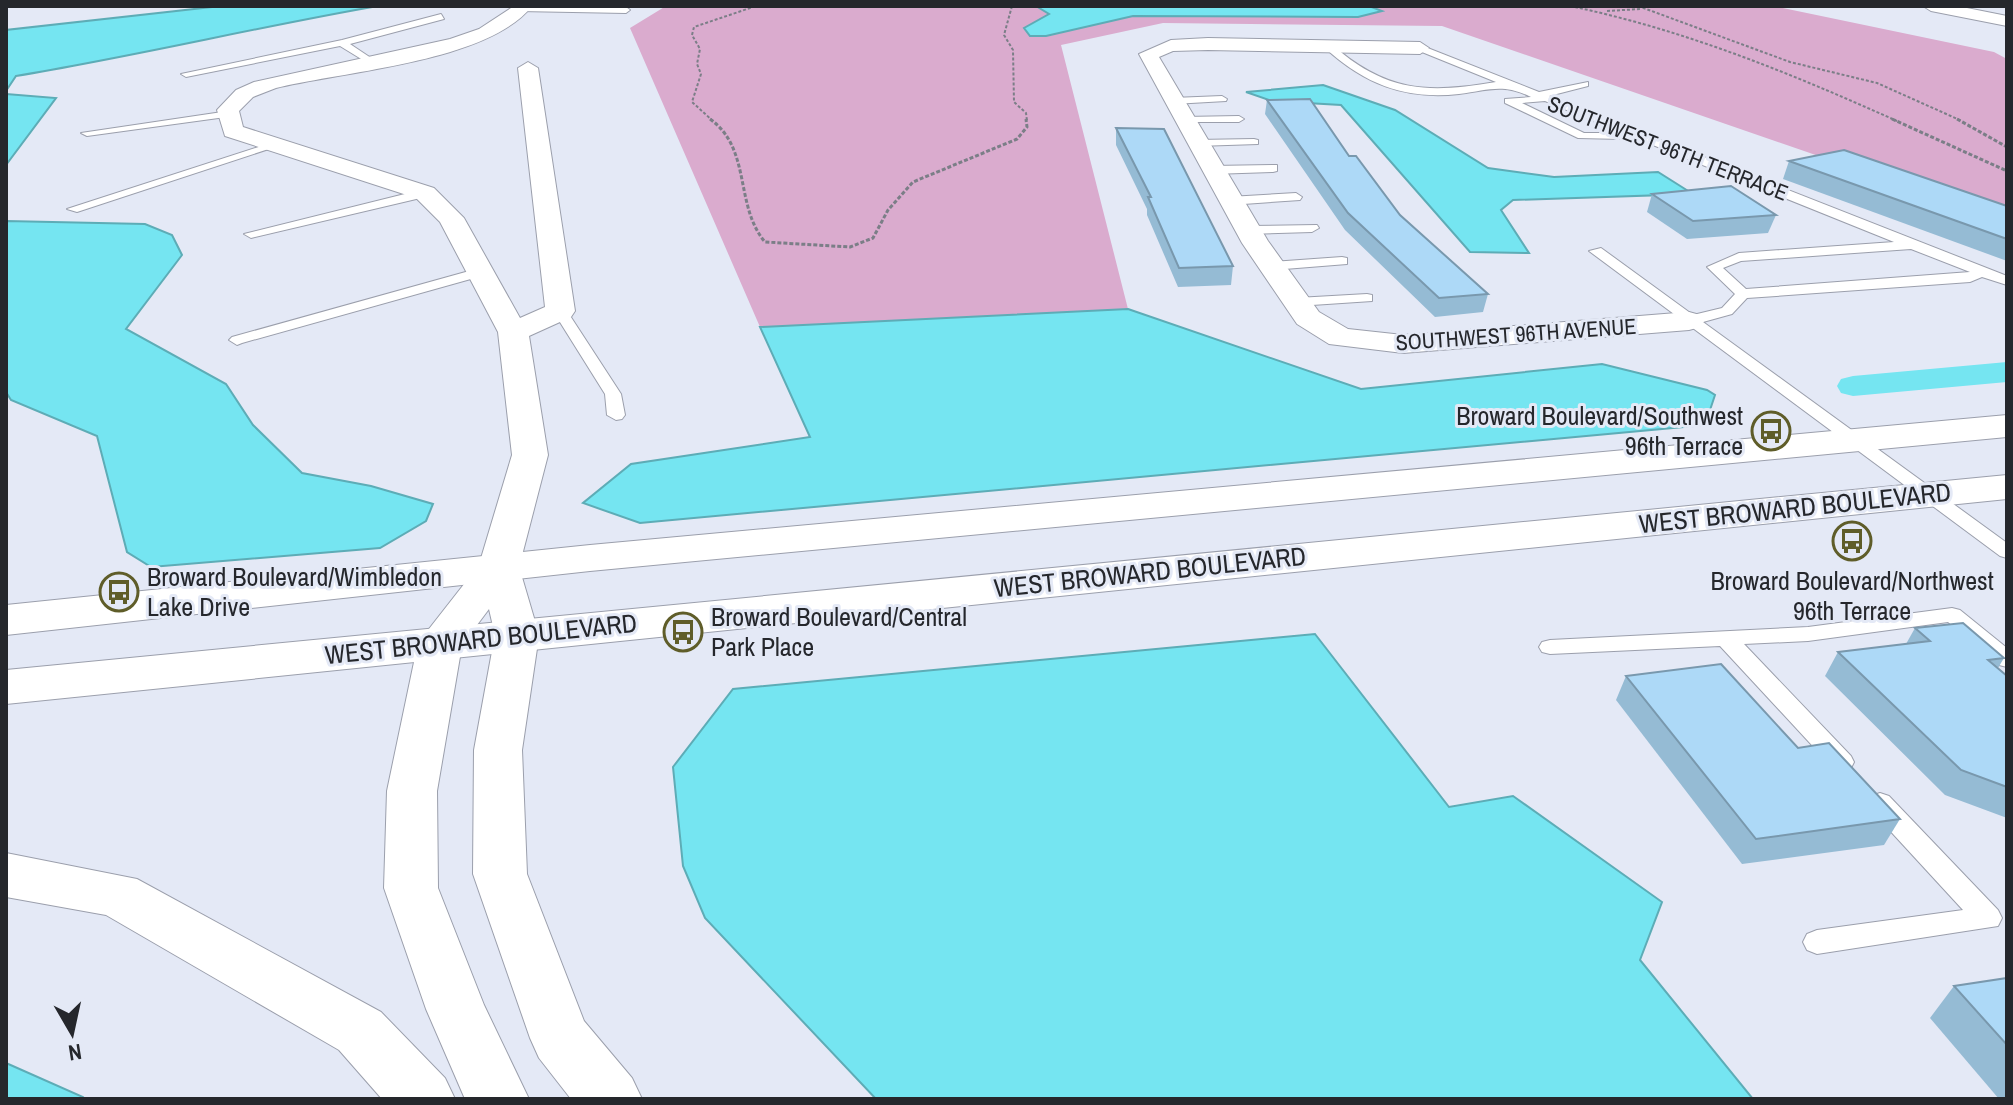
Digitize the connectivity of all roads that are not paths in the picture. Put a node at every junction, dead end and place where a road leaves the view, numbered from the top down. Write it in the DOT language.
graph roads {
  1 [pos="1931,6"];
  2 [pos="523,7"];
  3 [pos="626,10"];
  4 [pos="441,17"];
  5 [pos="2007,21"];
  6 [pos="342,43"];
  7 [pos="1327,45"];
  8 [pos="1420,48"];
  9 [pos="371,62"];
  10 [pos="528,68"];
  11 [pos="186,74"];
  12 [pos="1511,82"];
  13 [pos="1584,84"];
  14 [pos="1539,98"];
  15 [pos="1222,99"];
  16 [pos="1179,110"];
  17 [pos="229,114"];
  18 [pos="1239,119"];
  19 [pos="87,133"];
  20 [pos="1636,136"];
  21 [pos="1254,142"];
  22 [pos="1197,143"];
  23 [pos="278,144"];
  24 [pos="1273,168"];
  25 [pos="1212,170"];
  26 [pos="425,193"];
  27 [pos="1296,197"];
  28 [pos="1229,201"];
  29 [pos="73,209"];
  30 [pos="1312,228"];
  31 [pos="1247,230"];
  32 [pos="251,234"];
  33 [pos="1917,244"];
  34 [pos="1596,251"];
  35 [pos="1342,261"];
  36 [pos="1272,266"];
  37 [pos="480,272"];
  38 [pos="1981,272"];
  39 [pos="2007,281"];
  40 [pos="1743,294"];
  41 [pos="1367,298"];
  42 [pos="1297,302"];
  43 [pos="560,311"];
  44 [pos="1689,321"];
  45 [pos="513,332"];
  46 [pos="237,340"];
  47 [pos="616,415"];
  48 [pos="2007,426"];
  49 [pos="1853,441"];
  50 [pos="2007,487"];
  51 [pos="1930,495"];
  52 [pos="2007,552"];
  53 [pos="499,567"];
  54 [pos="6,620"];
  55 [pos="517,635"];
  56 [pos="1727,640"];
  57 [pos="440,643"];
  58 [pos="1550,647"];
  59 [pos="2007,660"];
  60 [pos="6,687"];
  61 [pos="6,875"];
  62 [pos="1998,916"];
  63 [pos="1817,942"];
  64 [pos="423,1099"];
  65 [pos="497,1099"];
  66 [pos="610,1099"];
  1 -- 5 [label="street"];
  2 -- 3 [label="lane"];
  2 -- 9 [label="street"];
  4 -- 6 [label="lane"];
  6 -- 9 [label="lane"];
  6 -- 11 [label="lane"];
  7 -- 8 [label="street, SOUTHWEST 96TH AVENUE"];
  7 -- 12 [label="lane"];
  7 -- 16 [label="street, SOUTHWEST 96TH AVENUE"];
  8 -- 12 [label="lane, SOUTHWEST 96TH TERRACE"];
  9 -- 17 [label="street"];
  10 -- 43 [label="street"];
  12 -- 14 [label="lane, SOUTHWEST 96TH TERRACE"];
  13 -- 14 [label="lane"];
  14 -- 20 [label="lane, SOUTHWEST 96TH TERRACE"];
  14 -- 20 [label="lane"];
  15 -- 16 [label="lane"];
  16 -- 18 [label="lane"];
  16 -- 22 [label="street, SOUTHWEST 96TH AVENUE"];
  17 -- 19 [label="lane"];
  17 -- 23 [label="street"];
  20 -- 33 [label="lane, SOUTHWEST 96TH TERRACE"];
  21 -- 22 [label="lane"];
  22 -- 25 [label="street, SOUTHWEST 96TH AVENUE"];
  23 -- 26 [label="street"];
  23 -- 29 [label="lane"];
  24 -- 25 [label="lane"];
  25 -- 28 [label="street, SOUTHWEST 96TH AVENUE"];
  26 -- 32 [label="lane"];
  26 -- 37 [label="street"];
  27 -- 28 [label="lane"];
  28 -- 31 [label="street, SOUTHWEST 96TH AVENUE"];
  30 -- 31 [label="lane"];
  31 -- 36 [label="street, SOUTHWEST 96TH AVENUE"];
  33 -- 38 [label="lane, SOUTHWEST 96TH TERRACE"];
  33 -- 40 [label="lane, SOUTHWEST 96TH TERRACE"];
  34 -- 44 [label="lane"];
  35 -- 36 [label="lane"];
  36 -- 42 [label="street, SOUTHWEST 96TH AVENUE"];
  37 -- 45 [label="street"];
  37 -- 46 [label="lane"];
  38 -- 39 [label="lane, SOUTHWEST 96TH TERRACE"];
  38 -- 40 [label="lane"];
  40 -- 44 [label="lane"];
  41 -- 42 [label="lane"];
  42 -- 44 [label="street, SOUTHWEST 96TH AVENUE"];
  43 -- 45 [label="street"];
  43 -- 47 [label="lane"];
  44 -- 49 [label="lane"];
  45 -- 53 [label="street"];
  48 -- 49 [label="main road"];
  49 -- 51 [label="lane"];
  49 -- 53 [label="main road"];
  50 -- 51 [label="main road, WEST BROWARD BOULEVARD"];
  51 -- 52 [label="lane"];
  51 -- 55 [label="main road, WEST BROWARD BOULEVARD"];
  53 -- 54 [label="main road"];
  53 -- 55 [label="street"];
  53 -- 57 [label="street"];
  55 -- 57 [label="main road, WEST BROWARD BOULEVARD"];
  55 -- 66 [label="street"];
  56 -- 58 [label="lane"];
  56 -- 59 [label="lane"];
  56 -- 62 [label="lane"];
  57 -- 60 [label="main road, WEST BROWARD BOULEVARD"];
  57 -- 65 [label="street"];
  61 -- 64 [label="street"];
  62 -- 63 [label="lane"];
}
